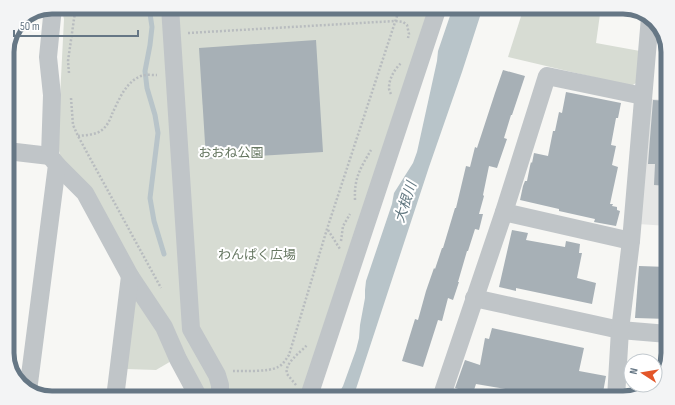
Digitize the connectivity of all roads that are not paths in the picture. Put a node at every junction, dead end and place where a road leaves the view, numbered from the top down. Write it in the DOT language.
graph roads {
  1 [pos="52,14"];
  2 [pos="171,14"];
  3 [pos="436,14"];
  4 [pos="649,25"];
  5 [pos="643,96"];
  6 [pos="14,152"];
  7 [pos="53,160"];
  8 [pos="504,212"];
  9 [pos="631,241"];
  10 [pos="130,276"];
  11 [pos="474,298"];
  12 [pos="620,330"];
  13 [pos="661,333"];
  14 [pos="29,383"];
  15 [pos="116,391"];
  16 [pos="195,391"];
  17 [pos="220,391"];
  18 [pos="310,391"];
  19 [pos="446,391"];
  20 [pos="616,391"];
  1 -- 7 [label="street"];
  2 -- 17 [label="street"];
  3 -- 18 [label="street"];
  4 -- 5 [label="street"];
  5 -- 8 [label="street"];
  5 -- 9 [label="street"];
  6 -- 7 [label="street"];
  7 -- 10 [label="street"];
  7 -- 14 [label="street"];
  8 -- 9 [label="street"];
  8 -- 11 [label="street"];
  9 -- 12 [label="street"];
  10 -- 15 [label="street"];
  10 -- 16 [label="street"];
  11 -- 12 [label="street"];
  11 -- 19 [label="street"];
  12 -- 13 [label="street"];
  12 -- 20 [label="street"];
}
